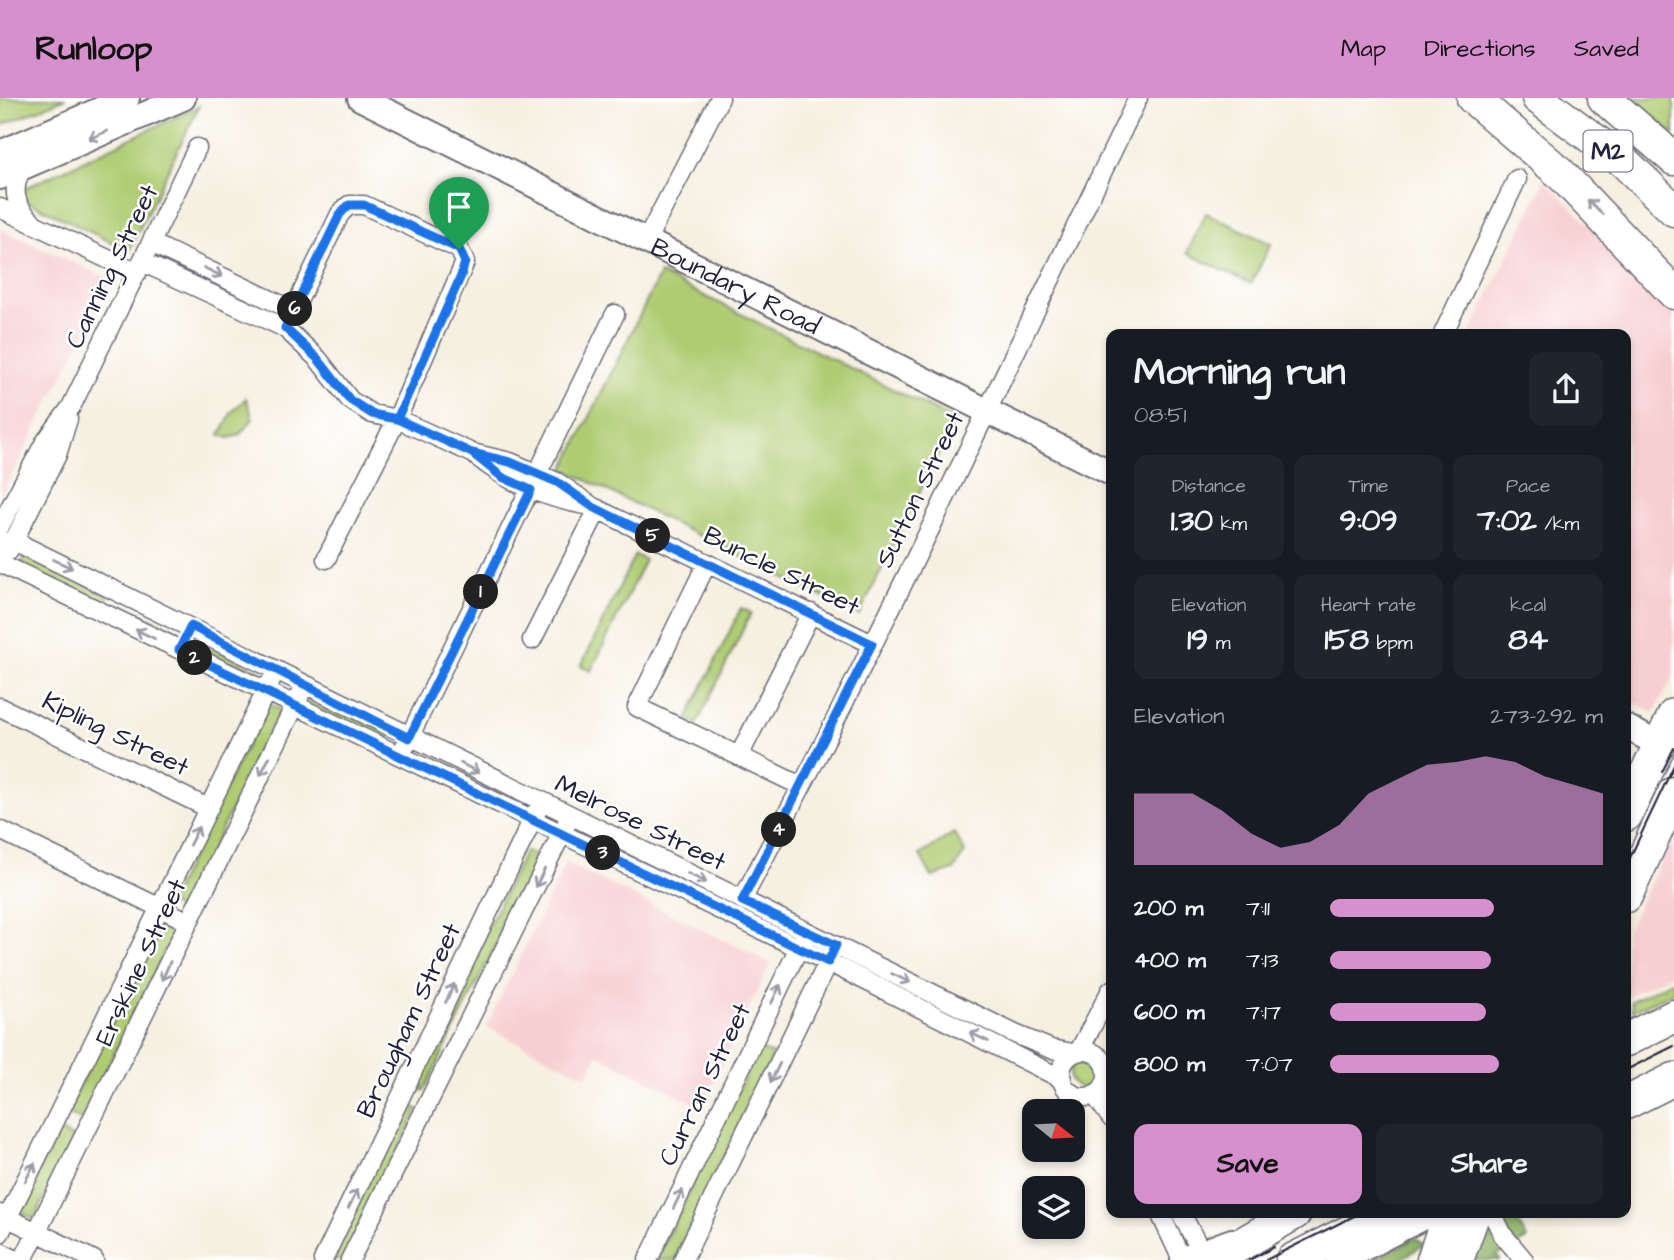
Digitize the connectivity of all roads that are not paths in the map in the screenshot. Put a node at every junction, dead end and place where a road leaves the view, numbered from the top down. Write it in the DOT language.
graph roads {
  1 [pos="127,98"];
  2 [pos="183,98"];
  3 [pos="360,98"];
  4 [pos="720,98"];
  5 [pos="1138,98"];
  6 [pos="1473,98"];
  7 [pos="1538,98"];
  8 [pos="1604,98"];
  9 [pos="197,148"];
  10 [pos="0,153"];
  11 [pos="1674,159"];
  12 [pos="11,172"];
  13 [pos="1517,179"];
  14 [pos="0,208"];
  15 [pos="1674,209"];
  16 [pos="38,225"];
  17 [pos="646,242"];
  18 [pos="151,243"];
  19 [pos="139,267"];
  20 [pos="1674,293"];
  21 [pos="294,311"];
  22 [pos="615,314"];
  23 [pos="285,328"];
  24 [pos="1445,329"];
  25 [pos="986,412"];
  26 [pos="397,419"];
  27 [pos="56,439"];
  28 [pos="1106,471"];
  29 [pos="534,482"];
  30 [pos="13,500"];
  31 [pos="35,500"];
  32 [pos="595,508"];
  33 [pos="0,526"];
  34 [pos="7,542"];
  35 [pos="326,559"];
  36 [pos="707,563"];
  37 [pos="1,564"];
  38 [pos="122,593"];
  39 [pos="811,613"];
  40 [pos="110,616"];
  41 [pos="191,626"];
  42 [pos="532,640"];
  43 [pos="872,644"];
  44 [pos="179,650"];
  45 [pos="276,671"];
  46 [pos="304,686"];
  47 [pos="266,691"];
  48 [pos="295,705"];
  49 [pos="0,706"];
  50 [pos="1674,715"];
  51 [pos="1631,730"];
  52 [pos="409,738"];
  53 [pos="1667,749"];
  54 [pos="401,754"];
  55 [pos="738,756"];
  56 [pos="802,786"];
  57 [pos="1674,793"];
  58 [pos="1631,807"];
  59 [pos="208,808"];
  60 [pos="537,811"];
  61 [pos="566,825"];
  62 [pos="0,830"];
  63 [pos="650,865"];
  64 [pos="1631,885"];
  65 [pos="742,901"];
  66 [pos="159,907"];
  67 [pos="187,921"];
  68 [pos="803,939"];
  69 [pos="832,953"];
  70 [pos="1106,999"];
  71 [pos="1674,1016"];
  72 [pos="1631,1038"];
  73 [pos="1011,1042"];
  74 [pos="1076,1052"];
  75 [pos="1106,1067"];
  76 [pos="1062,1079"];
  77 [pos="1674,1079"];
  78 [pos="1106,1080"];
  79 [pos="404,1091"];
  80 [pos="1094,1094"];
  81 [pos="1631,1100"];
  82 [pos="426,1102"];
  83 [pos="1106,1111"];
  84 [pos="57,1120"];
  85 [pos="87,1134"];
  86 [pos="1164,1218"];
  87 [pos="1183,1218"];
  88 [pos="1284,1218"];
  89 [pos="1376,1218"];
  90 [pos="1419,1218"];
  91 [pos="1447,1218"];
  92 [pos="1472,1218"];
  93 [pos="1494,1218"];
  94 [pos="3,1221"];
  95 [pos="38,1232"];
  96 [pos="0,1252"];
  97 [pos="1196,1258"];
  98 [pos="16,1260"];
  99 [pos="23,1260"];
  100 [pos="94,1260"];
  101 [pos="323,1260"];
  102 [pos="350,1260"];
  103 [pos="648,1260"];
  104 [pos="683,1260"];
  105 [pos="1292,1260"];
  106 [pos="1339,1260"];
  107 [pos="1433,1260"];
  108 [pos="1457,1260"];
  109 [pos="1524,1260"];
  1 -- 10 [label="main road"];
  2 -- 12 [label="main road, one-way"];
  3 -- 17 [label="main road, Boundary Road"];
  4 -- 17 [label="street"];
  5 -- 25 [label="street, Sutton Street"];
  20 -- 6 [label="highway, one-way"];
  7 -- 15 [label="highway, M2"];
  8 -- 11 [label="highway, M2"];
  9 -- 18 [label="street, Canning Street"];
  12 -- 16 [label="street"];
  13 -- 24 [label="street"];
  14 -- 16 [label="street, Buncle Street"];
  16 -- 19 [label="street, Buncle Street"];
  17 -- 25 [label="main road, Boundary Road"];
  18 -- 19 [label="street, Canning Street"];
  18 -- 21 [label="street, one-way"];
  19 -- 23 [label="street, Buncle Street"];
  19 -- 27 [label="street, Canning Street"];
  21 -- 23 [label="street"];
  21 -- 26 [label="street"];
  22 -- 29 [label="street"];
  23 -- 26 [label="street, Buncle Street"];
  25 -- 28 [label="main road, Boundary Road"];
  25 -- 43 [label="street, Sutton Street"];
  26 -- 29 [label="street, Buncle Street"];
  26 -- 35 [label="street"];
  27 -- 30 [label="street, Canning Street"];
  27 -- 31 [label="street, Canning Street"];
  29 -- 32 [label="street, Buncle Street"];
  29 -- 52 [label="street"];
  30 -- 31 [label="street"];
  30 -- 33 [label="street, Canning Street"];
  31 -- 34 [label="street, Canning Street"];
  32 -- 36 [label="street, Buncle Street"];
  32 -- 42 [label="street"];
  34 -- 37 [label="street, Canning Street"];
  34 -- 38 [label="street, Melrose Street, one-way"];
  36 -- 39 [label="street, Buncle Street"];
  36 -- 55 [label="street"];
  37 -- 40 [label="street, Melrose Street"];
  38 -- 40 [label="street"];
  38 -- 41 [label="street, Melrose Street"];
  39 -- 43 [label="street, Buncle Street"];
  39 -- 55 [label="street"];
  44 -- 40 [label="street, Melrose Street, one-way"];
  41 -- 44 [label="street"];
  41 -- 45 [label="street, Melrose Street"];
  43 -- 56 [label="street, Sutton Street"];
  44 -- 47 [label="street, Melrose Street"];
  45 -- 46 [label="street, Melrose Street"];
  45 -- 47 [label="street, Erskine Street"];
  46 -- 48 [label="street, Erskine Street"];
  46 -- 52 [label="street, Melrose Street"];
  47 -- 48 [label="street, Melrose Street"];
  47 -- 59 [label="street, Erskine Street"];
  48 -- 54 [label="street, Melrose Street"];
  48 -- 67 [label="street, Erskine Street, one-way"];
  49 -- 59 [label="street, Kipling Street"];
  50 -- 53 [label="highway"];
  51 -- 53 [label="main road"];
  52 -- 54 [label="street"];
  52 -- 60 [label="street, Melrose Street, one-way"];
  53 -- 58 [label="highway"];
  54 -- 60 [label="street, Melrose Street"];
  55 -- 56 [label="street"];
  56 -- 65 [label="street, Sutton Street"];
  57 -- 64 [label="highway"];
  66 -- 59 [label="street, Erskine Street, one-way"];
  60 -- 61 [label="street, Melrose Street"];
  79 -- 60 [label="street, Brougham Street, one-way"];
  61 -- 63 [label="street, Melrose Street"];
  61 -- 82 [label="street, Brougham Street, one-way"];
  62 -- 66 [label="street"];
  63 -- 65 [label="street, Melrose Street, one-way"];
  63 -- 68 [label="street, Melrose Street"];
  65 -- 68 [label="street, Melrose Street"];
  66 -- 67 [label="street"];
  66 -- 84 [label="street, Erskine Street"];
  67 -- 85 [label="street, Erskine Street, one-way"];
  68 -- 69 [label="street, Melrose Street"];
  103 -- 68 [label="street, Curran Street, one-way"];
  69 -- 73 [label="street, Melrose Street"];
  69 -- 104 [label="street, one-way"];
  70 -- 74 [label="street"];
  71 -- 72 [label="highway"];
  73 -- 74 [label="street, Melrose Street"];
  73 -- 76 [label="street, Melrose Street"];
  74 -- 75 [label="street"];
  74 -- 76 [label="street"];
  76 -- 80 [label="street"];
  77 -- 81 [label="highway"];
  78 -- 80 [label="street"];
  79 -- 82 [label="street"];
  101 -- 79 [label="street, Brougham Street, one-way"];
  80 -- 83 [label="street"];
  82 -- 102 [label="street, Brougham Street"];
  84 -- 85 [label="street"];
  94 -- 84 [label="street, Erskine Street, one-way"];
  85 -- 95 [label="street, Erskine Street"];
  86 -- 97 [label="street"];
  87 -- 97 [label="street"];
  88 -- 97 [label="highway"];
  89 -- 105 [label="highway"];
  90 -- 106 [label="main road"];
  91 -- 107 [label="highway"];
  92 -- 108 [label="highway"];
  93 -- 109 [label="street"];
  94 -- 95 [label="street"];
  95 -- 99 [label="street, Erskine Street"];
  95 -- 100 [label="street"];
  96 -- 98 [label="street"];
}
